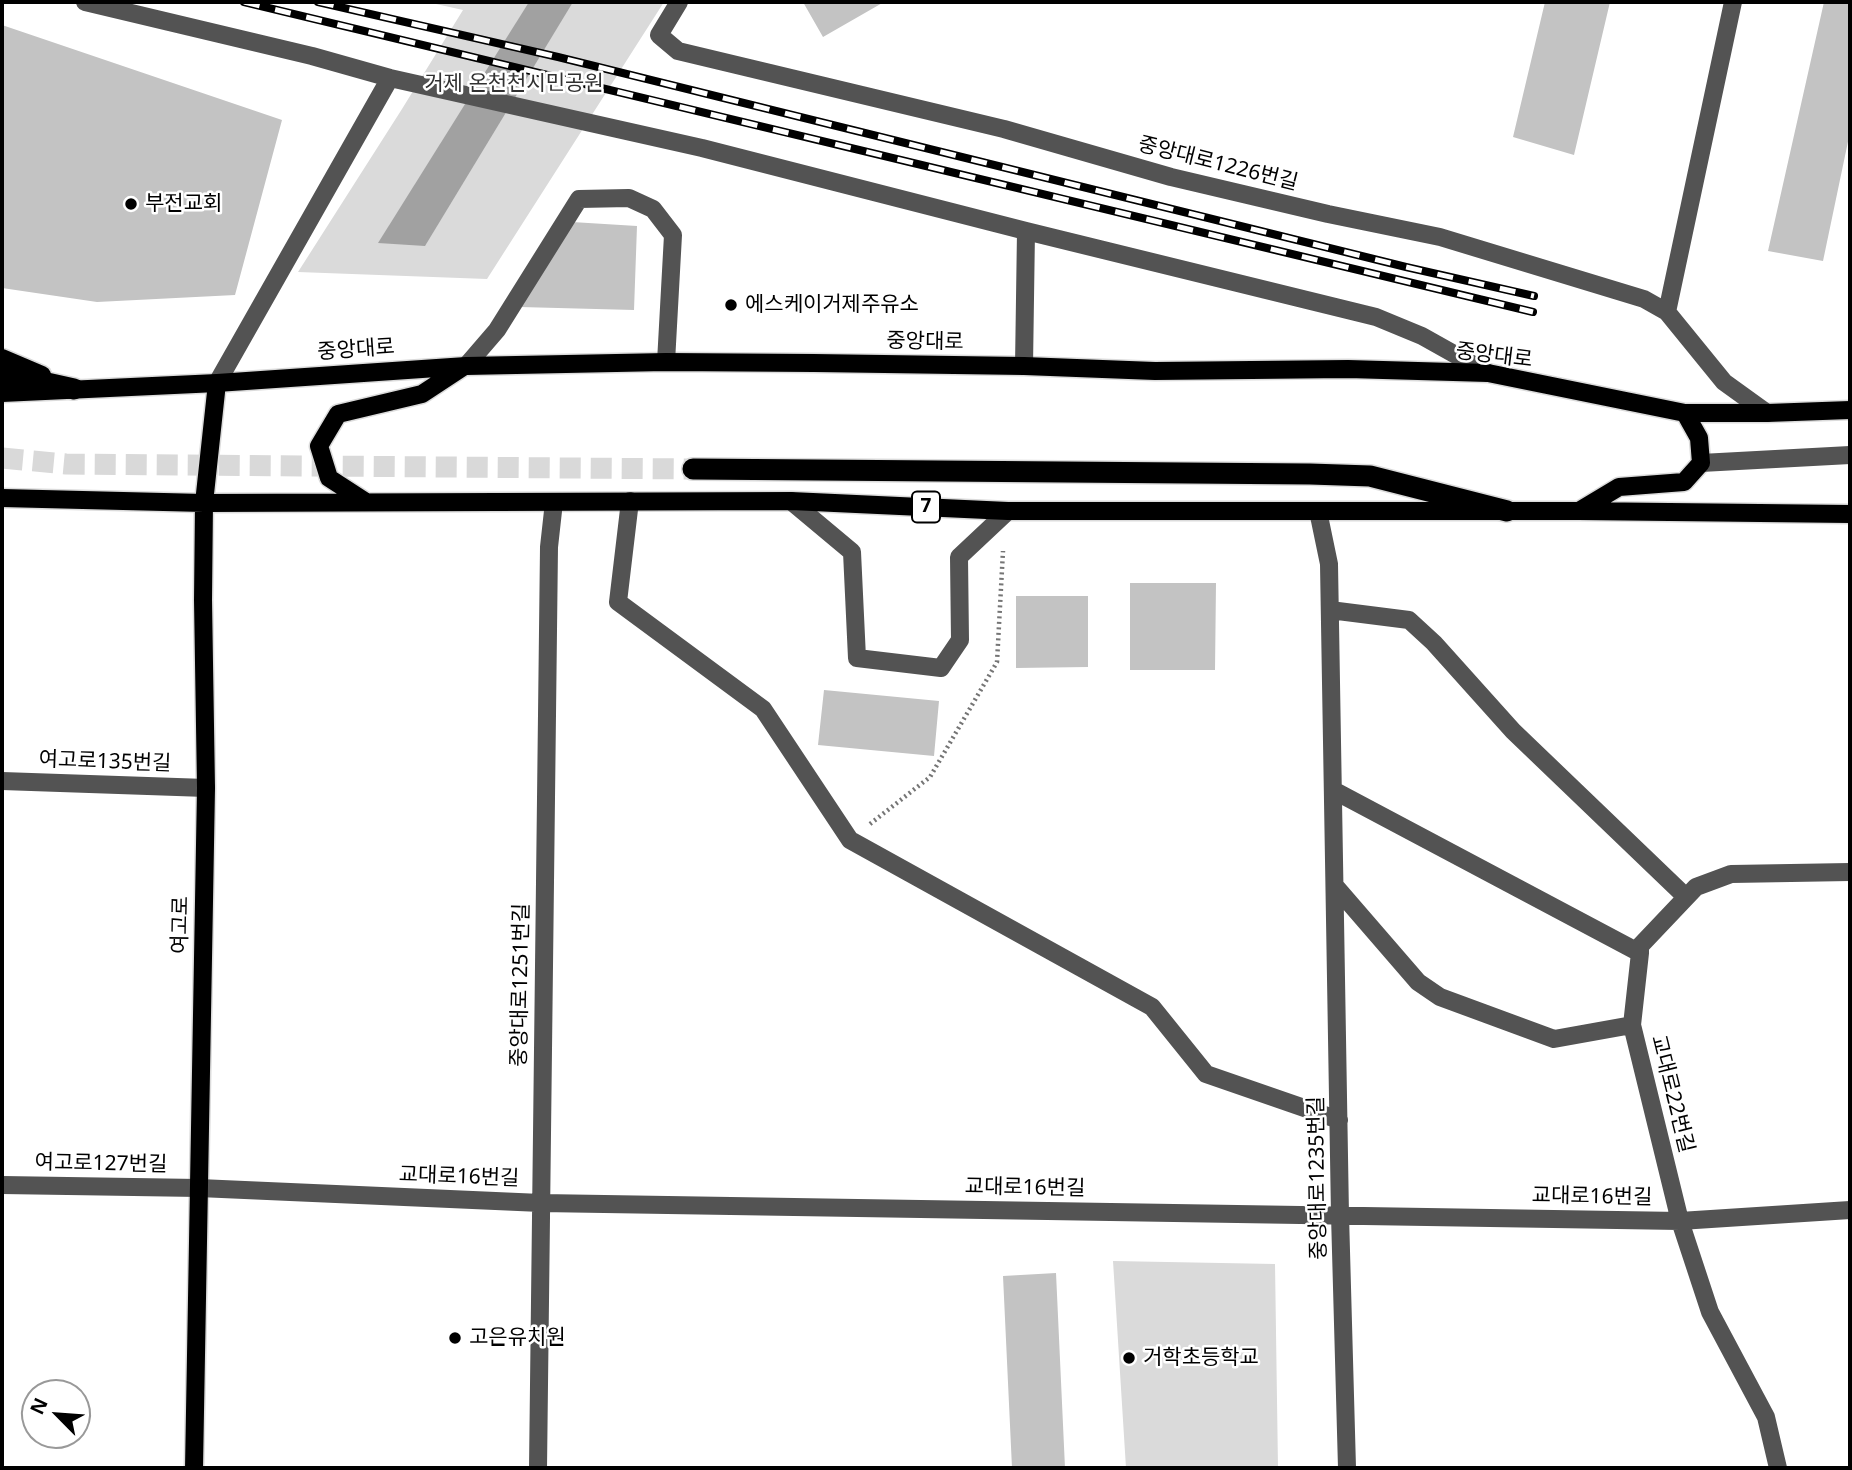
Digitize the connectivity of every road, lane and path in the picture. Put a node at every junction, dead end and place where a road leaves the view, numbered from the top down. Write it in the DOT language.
graph roads {
  1 [pos="85,2"];
  2 [pos="680,2"];
  3 [pos="1733,2"];
  4 [pos="390,78"];
  5 [pos="1026,231"];
  6 [pos="1667,312"];
  7 [pos="2,358"];
  8 [pos="666,362"];
  9 [pos="466,366"];
  10 [pos="1024,366"];
  11 [pos="2,373"];
  12 [pos="1488,373"];
  13 [pos="217,383"];
  14 [pos="74,389"];
  15 [pos="2,393"];
  16 [pos="1850,410"];
  17 [pos="1685,413"];
  18 [pos="1767,413"];
  19 [pos="1850,455"];
  20 [pos="1701,463"];
  21 [pos="693,469"];
  22 [pos="2,498"];
  23 [pos="630,501"];
  24 [pos="791,501"];
  25 [pos="366,502"];
  26 [pos="554,502"];
  27 [pos="204,503"];
  28 [pos="1008,511"];
  29 [pos="1318,511"];
  30 [pos="1507,511"];
  31 [pos="1579,511"];
  32 [pos="1850,514"];
  33 [pos="1330,610"];
  34 [pos="2,781"];
  35 [pos="206,788"];
  36 [pos="1333,790"];
  37 [pos="850,840"];
  38 [pos="1850,872"];
  39 [pos="1335,886"];
  40 [pos="1686,897"];
  41 [pos="1640,953"];
  42 [pos="1632,1025"];
  43 [pos="1339,1120"];
  44 [pos="2,1185"];
  45 [pos="199,1188"];
  46 [pos="541,1203"];
  47 [pos="1850,1210"];
  48 [pos="1340,1215"];
  49 [pos="1680,1221"];
  50 [pos="194,1468"];
  51 [pos="538,1468"];
  52 [pos="1347,1468"];
  53 [pos="1778,1468"];
  1 -- 4 [label="street"];
  2 -- 6 [label="street, 중앙대로1226번길"];
  3 -- 6 [label="street"];
  4 -- 5 [label="street"];
  4 -- 13 [label="street"];
  5 -- 10 [label="street"];
  5 -- 12 [label="street"];
  6 -- 18 [label="street, 중앙대로1226번길"];
  7 -- 14 [label="main road, 중앙대로"];
  8 -- 9 [label="main road, 중앙대로"];
  8 -- 9 [label="street"];
  8 -- 10 [label="main road, 중앙대로"];
  9 -- 13 [label="main road, 중앙대로"];
  9 -- 25 [label="main road"];
  10 -- 12 [label="main road, 중앙대로"];
  11 -- 14 [label="highway"];
  12 -- 17 [label="main road, 중앙대로"];
  13 -- 14 [label="main road, 중앙대로"];
  13 -- 27 [label="main road, 여고로"];
  14 -- 15 [label="main road"];
  16 -- 18 [label="main road, 중앙대로"];
  17 -- 18 [label="main road, 중앙대로"];
  17 -- 20 [label="main road"];
  19 -- 20 [label="street"];
  20 -- 31 [label="main road"];
  21 -- 30 [label="highway"];
  22 -- 27 [label="main road, 7"];
  23 -- 24 [label="main road, 7"];
  23 -- 26 [label="main road, 7"];
  23 -- 37 [label="street"];
  24 -- 28 [label="main road, 7"];
  24 -- 28 [label="street"];
  25 -- 26 [label="main road, 7"];
  25 -- 27 [label="main road, 7"];
  26 -- 46 [label="street, 중앙대로1251번길"];
  27 -- 35 [label="main road, 여고로"];
  28 -- 29 [label="main road, 7"];
  28 -- 37 [label="path"];
  29 -- 30 [label="main road, 7"];
  29 -- 33 [label="street, 중앙대로1235번길"];
  30 -- 31 [label="main road, 7"];
  31 -- 32 [label="main road, 7"];
  33 -- 36 [label="street, 중앙대로1235번길"];
  33 -- 40 [label="street"];
  34 -- 35 [label="street, 여고로135번길"];
  35 -- 45 [label="main road, 여고로"];
  36 -- 39 [label="street, 중앙대로1235번길"];
  36 -- 41 [label="street"];
  37 -- 43 [label="street"];
  38 -- 40 [label="street, 교대로22번길"];
  39 -- 42 [label="street"];
  39 -- 43 [label="street, 중앙대로1235번길"];
  40 -- 41 [label="street, 교대로22번길"];
  41 -- 42 [label="street, 교대로22번길"];
  42 -- 49 [label="street, 교대로22번길"];
  43 -- 48 [label="street, 중앙대로1235번길"];
  44 -- 45 [label="street, 여고로127번길"];
  45 -- 46 [label="street, 교대로16번길"];
  45 -- 50 [label="main road, 여고로"];
  46 -- 48 [label="street, 교대로16번길"];
  46 -- 51 [label="street, 중앙대로1251번길"];
  47 -- 49 [label="street, 교대로16번길"];
  48 -- 49 [label="street, 교대로16번길"];
  48 -- 52 [label="street, 중앙대로1235번길"];
  49 -- 53 [label="street, 교대로22번길"];
}
